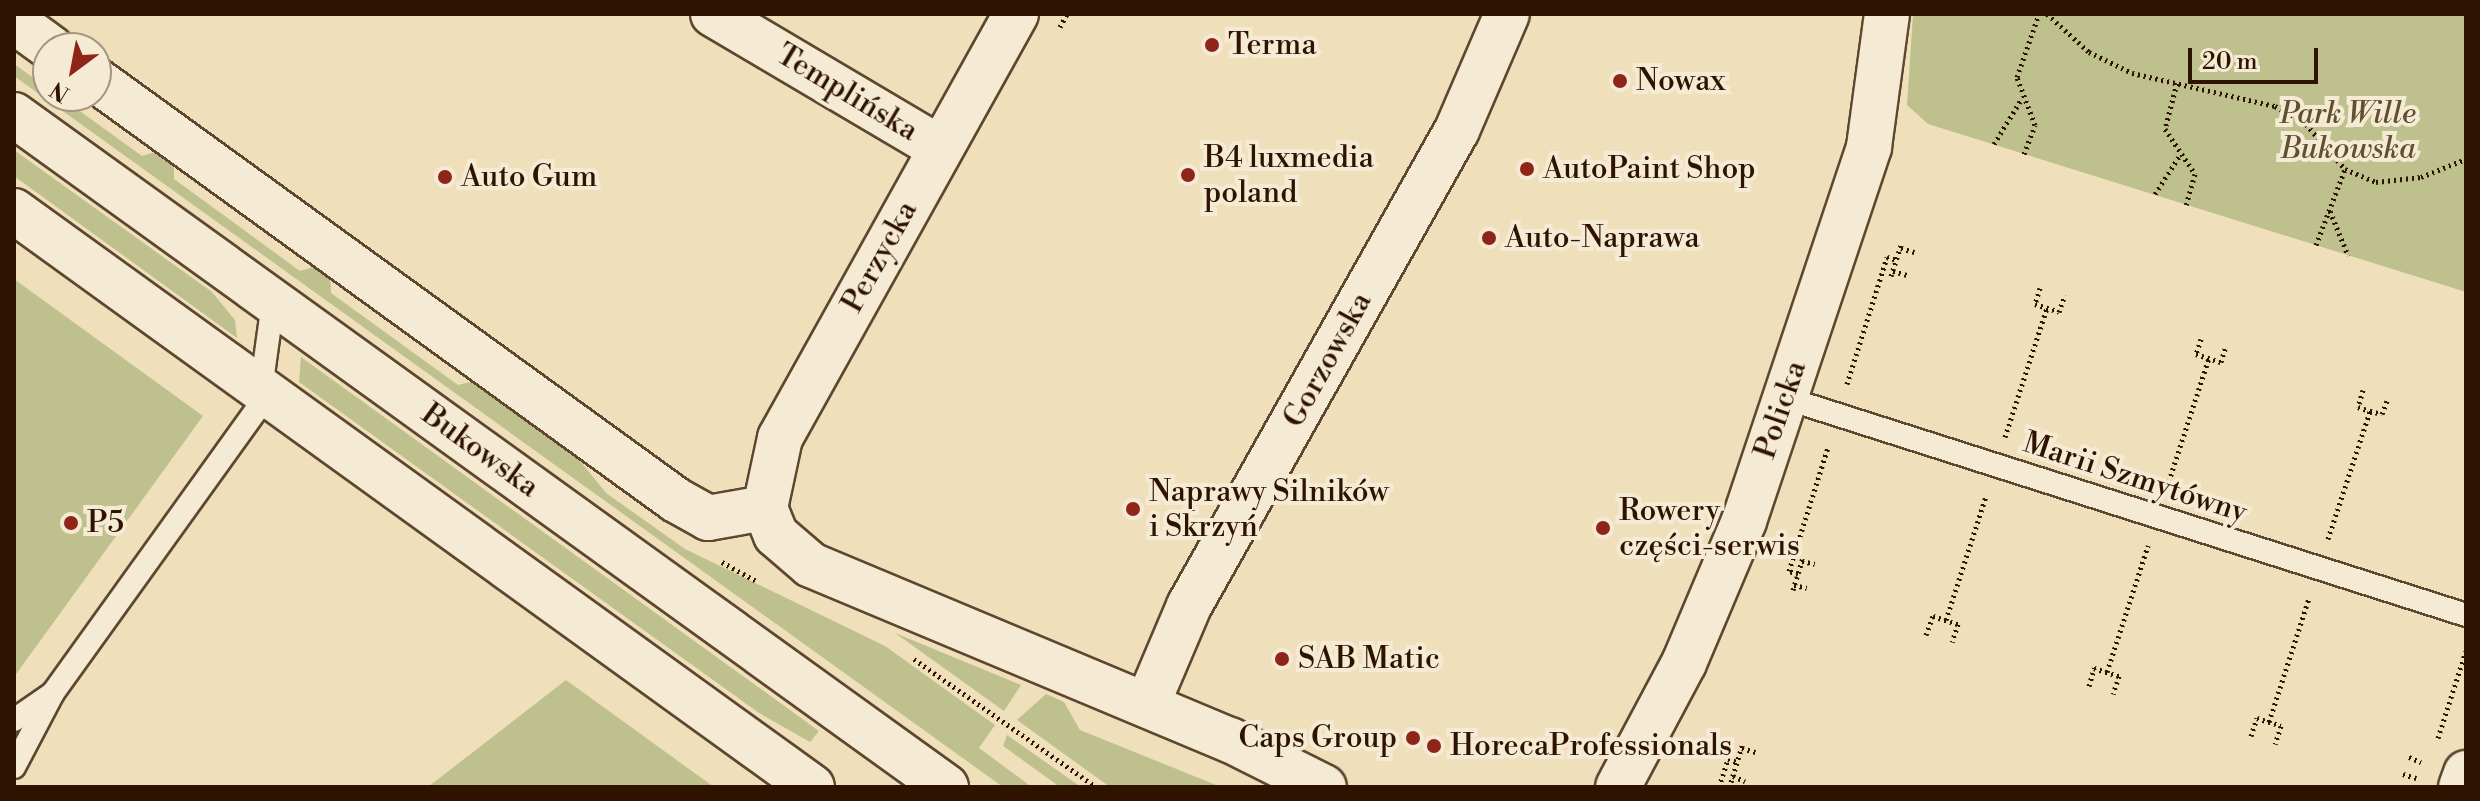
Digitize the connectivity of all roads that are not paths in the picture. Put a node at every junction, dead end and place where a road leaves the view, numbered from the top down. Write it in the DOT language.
graph roads {
  1 [pos="713,14"];
  2 [pos="1016,14"];
  3 [pos="1507,14"];
  4 [pos="1887,14"];
  5 [pos="14,21"];
  6 [pos="32,34"];
  7 [pos="112,92"];
  8 [pos="14,115"];
  9 [pos="940,148"];
  10 [pos="14,211"];
  11 [pos="273,302"];
  12 [pos="265,392"];
  13 [pos="1785,398"];
  14 [pos="765,508"];
  15 [pos="2466,615"];
  16 [pos="53,693"];
  17 [pos="1147,705"];
  18 [pos="14,720"];
  19 [pos="14,767"];
  20 [pos="812,787"];
  21 [pos="946,787"];
  22 [pos="1324,787"];
  23 [pos="1618,787"];
  1 -- 9 [label="street, Templińska"];
  2 -- 9 [label="street, Perzycka"];
  3 -- 17 [label="street, Gorzowska"];
  4 -- 13 [label="street, Policka"];
  5 -- 6 [label="street"];
  7 -- 14 [label="street"];
  8 -- 11 [label="street, Bukowska"];
  9 -- 14 [label="street, Perzycka"];
  10 -- 12 [label="street"];
  11 -- 12 [label="lane"];
  11 -- 21 [label="street, Bukowska"];
  12 -- 16 [label="lane"];
  12 -- 20 [label="street"];
  13 -- 15 [label="lane, Marii Szmytówny"];
  13 -- 23 [label="street, Policka"];
  14 -- 17 [label="street"];
  16 -- 18 [label="lane"];
  16 -- 19 [label="lane"];
  17 -- 22 [label="street"];
}
